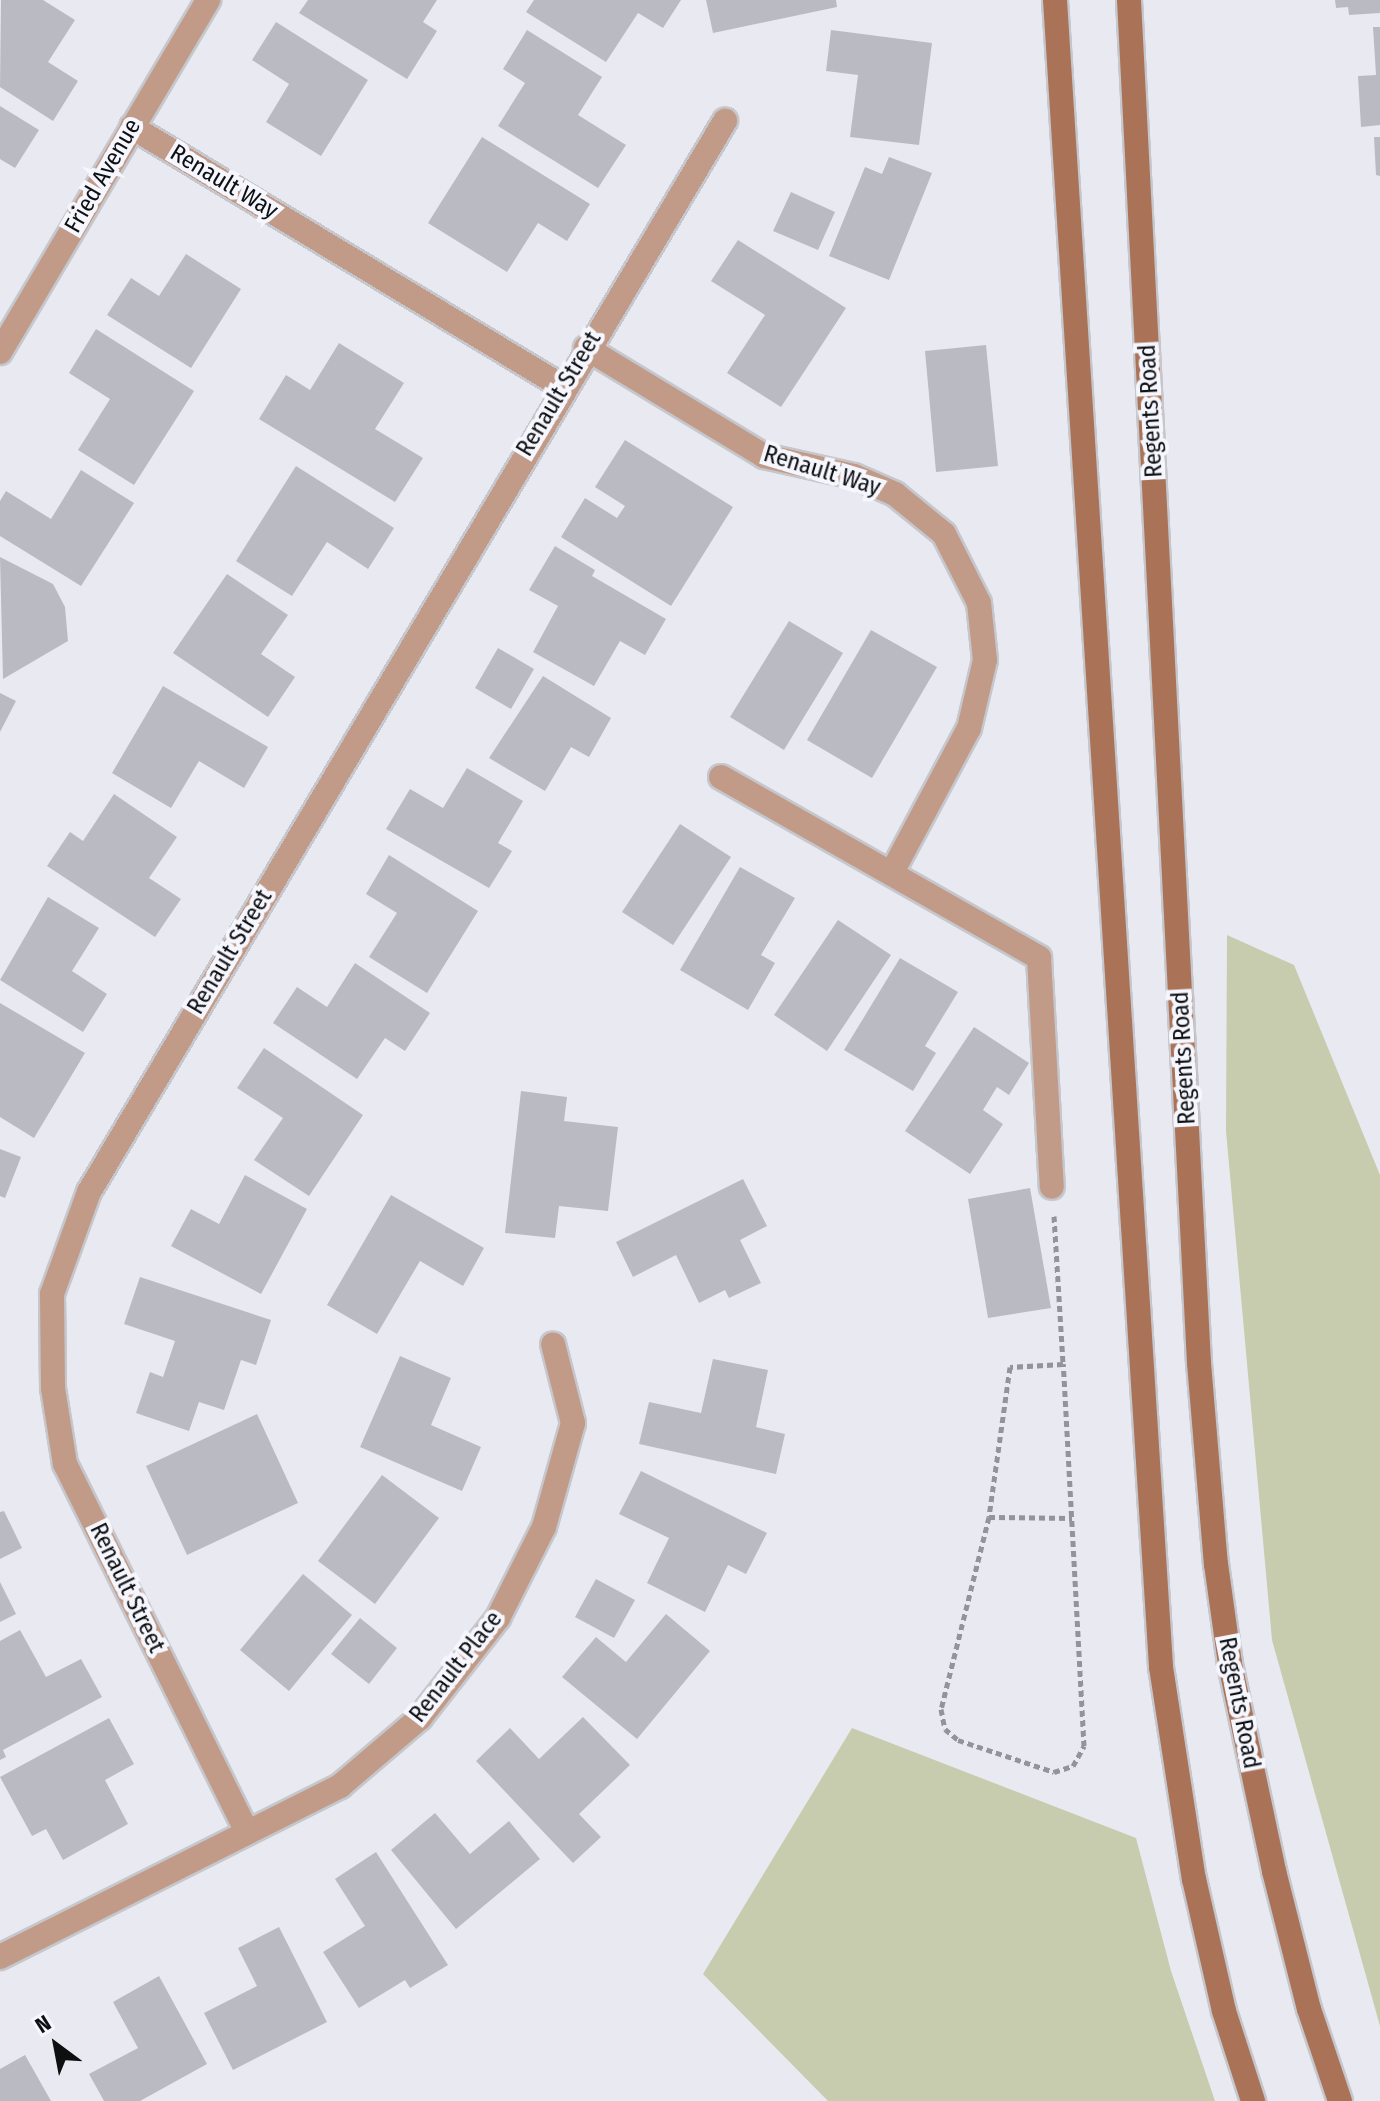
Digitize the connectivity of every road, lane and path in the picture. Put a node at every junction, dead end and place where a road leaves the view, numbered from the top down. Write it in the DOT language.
graph roads {
  1 [pos="208,0"];
  2 [pos="1055,0"];
  3 [pos="1129,0"];
  4 [pos="725,121"];
  5 [pos="132,127"];
  6 [pos="586,348"];
  7 [pos="0,352"];
  8 [pos="563,387"];
  9 [pos="721,777"];
  10 [pos="892,872"];
  11 [pos="1052,1187"];
  12 [pos="553,1344"];
  13 [pos="1063,1364"];
  14 [pos="989,1517"];
  15 [pos="1072,1518"];
  16 [pos="247,1832"];
  17 [pos="0,1957"];
  18 [pos="1253,2101"];
  19 [pos="1340,2101"];
  1 -- 5 [label="street, Fried Avenue"];
  2 -- 18 [label="main road"];
  3 -- 19 [label="main road, Regents Road"];
  4 -- 6 [label="street, Renault Street"];
  5 -- 7 [label="street, Fried Avenue"];
  5 -- 8 [label="street, Renault Way"];
  6 -- 8 [label="street, Renault Street"];
  6 -- 10 [label="street, Renault Way"];
  8 -- 16 [label="street, Renault Street"];
  9 -- 10 [label="street"];
  10 -- 11 [label="street"];
  11 -- 13 [label="path"];
  12 -- 16 [label="street, Renault Place"];
  13 -- 14 [label="path"];
  13 -- 15 [label="path"];
  14 -- 15 [label="path"];
  14 -- 15 [label="path"];
  16 -- 17 [label="street, Renault Place"];
}
